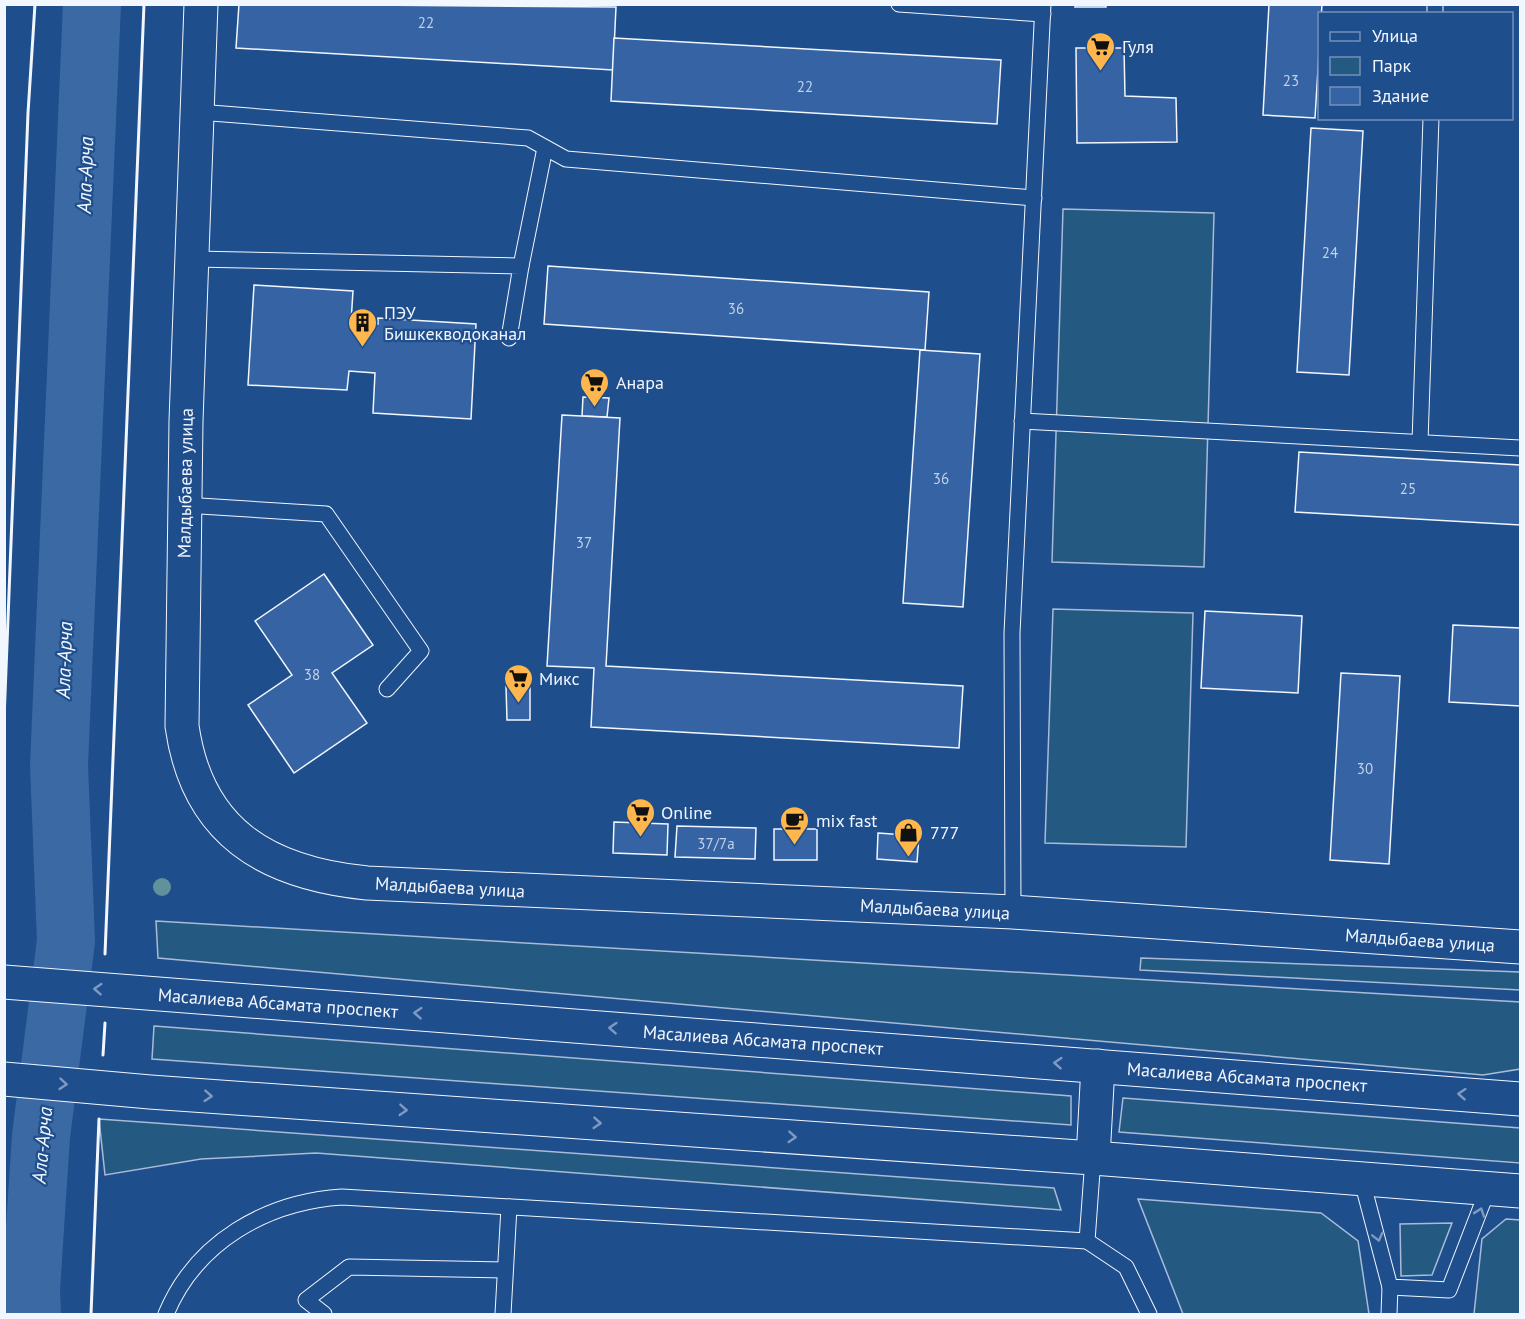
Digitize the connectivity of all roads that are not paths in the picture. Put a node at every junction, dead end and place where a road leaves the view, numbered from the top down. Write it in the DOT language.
graph roads {
  1 [pos="201,4"];
  2 [pos="899,4"];
  3 [pos="1043,9"];
  4 [pos="198,112"];
  5 [pos="1431,120"];
  6 [pos="545,148"];
  7 [pos="1034,198"];
  8 [pos="194,259"];
  9 [pos="521,266"];
  10 [pos="509,338"];
  11 [pos="1022,421"];
  12 [pos="1420,442"];
  13 [pos="1521,447"];
  14 [pos="184,506"];
  15 [pos="387,689"];
  16 [pos="1013,912"];
  17 [pos="1521,947"];
  18 [pos="4,982"];
  19 [pos="1098,1066"];
  20 [pos="4,1079"];
  21 [pos="1521,1099"];
  22 [pos="1093,1158"];
  23 [pos="1362,1180"];
  24 [pos="1488,1189"];
  25 [pos="1521,1191"];
  26 [pos="509,1207"];
  27 [pos="1087,1241"];
  28 [pos="505,1270"];
  29 [pos="1390,1287"];
  30 [pos="166,1314"];
  31 [pos="324,1314"];
  32 [pos="503,1314"];
  33 [pos="1149,1314"];
  34 [pos="1389,1314"];
  1 -- 4 [label="main road, Малдыбаева улица"];
  2 -- 3 [label="lane"];
  3 -- 7 [label="lane"];
  4 -- 6 [label="lane"];
  4 -- 8 [label="main road, Малдыбаева улица"];
  5 -- 12 [label="lane"];
  6 -- 7 [label="lane"];
  6 -- 9 [label="lane"];
  7 -- 11 [label="lane"];
  8 -- 9 [label="lane"];
  8 -- 14 [label="main road, Малдыбаева улица"];
  9 -- 10 [label="lane"];
  11 -- 12 [label="lane"];
  11 -- 16 [label="lane"];
  12 -- 13 [label="lane"];
  14 -- 15 [label="lane"];
  14 -- 16 [label="main road, Малдыбаева улица"];
  16 -- 17 [label="main road, Малдыбаева улица"];
  19 -- 18 [label="main road, Масалиева Абсамата проспект, one-way"];
  21 -- 19 [label="main road, Масалиева Абсамата проспект, one-way"];
  19 -- 22 [label="main road"];
  20 -- 22 [label="main road, one-way"];
  22 -- 23 [label="main road"];
  22 -- 27 [label="lane"];
  23 -- 24 [label="main road"];
  23 -- 29 [label="lane, one-way"];
  24 -- 25 [label="main road"];
  29 -- 24 [label="lane, one-way"];
  26 -- 27 [label="lane"];
  26 -- 28 [label="lane"];
  26 -- 30 [label="lane"];
  27 -- 33 [label="lane"];
  28 -- 31 [label="lane"];
  28 -- 32 [label="lane"];
  29 -- 34 [label="lane"];
}
